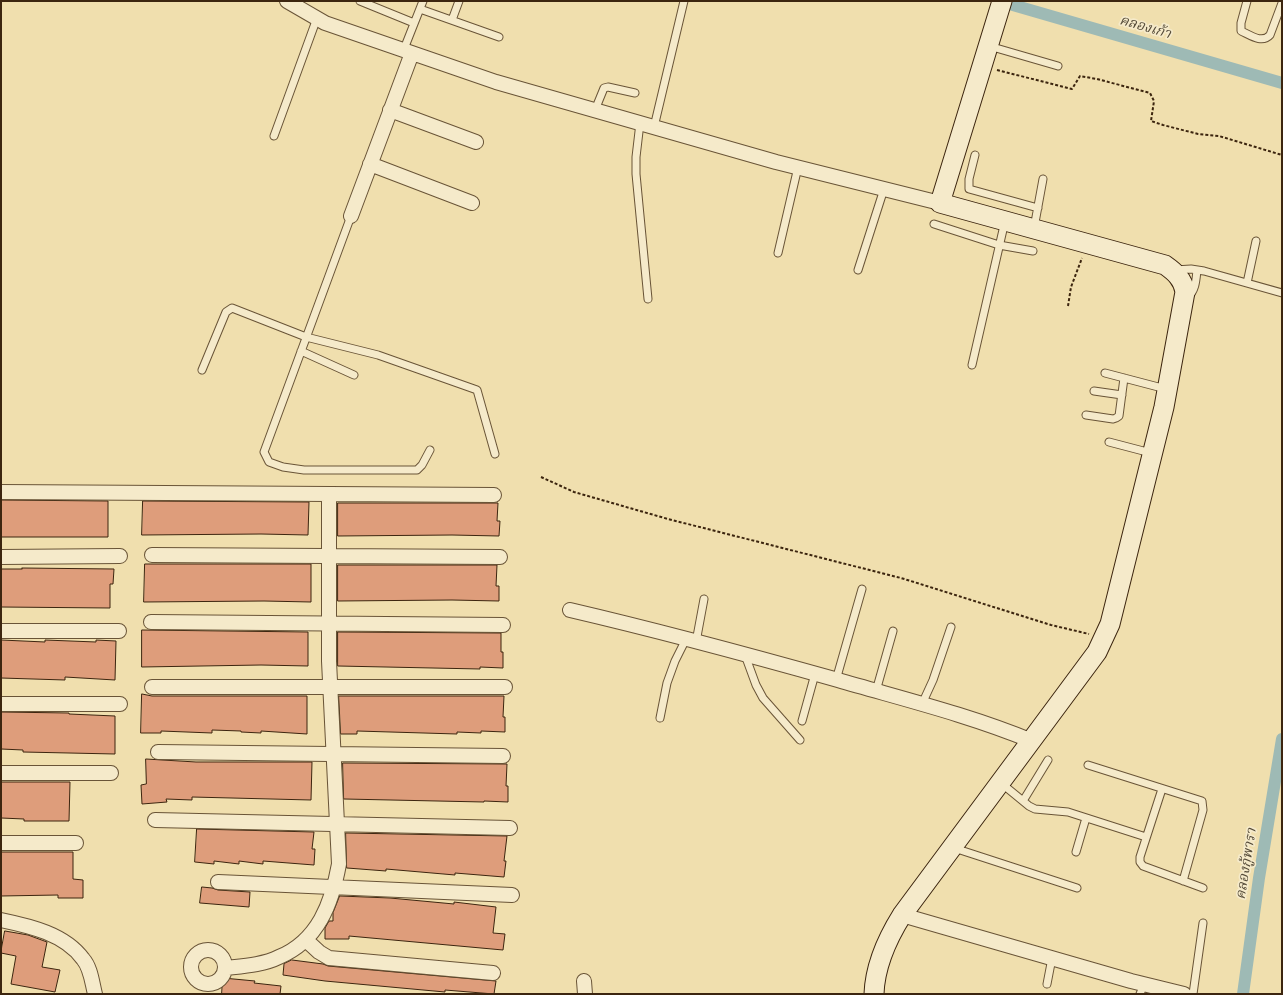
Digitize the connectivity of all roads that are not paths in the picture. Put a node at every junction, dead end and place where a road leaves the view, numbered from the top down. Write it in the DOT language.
graph roads {
  1 [pos="289,1"];
  2 [pos="360,1"];
  3 [pos="423,1"];
  4 [pos="459,1"];
  5 [pos="684,1"];
  6 [pos="1002,1"];
  7 [pos="1247,1"];
  8 [pos="1282,3"];
  9 [pos="420,9"];
  10 [pos="317,18"];
  11 [pos="452,20"];
  12 [pos="414,23"];
  13 [pos="499,37"];
  14 [pos="991,38"];
  15 [pos="408,51"];
  16 [pos="1058,66"];
  17 [pos="635,93"];
  18 [pos="390,110"];
  19 [pos="595,110"];
  20 [pos="640,123"];
  21 [pos="654,127"];
  22 [pos="274,136"];
  23 [pos="476,142"];
  24 [pos="975,154"];
  25 [pos="370,164"];
  26 [pos="798,167"];
  27 [pos="1043,179"];
  28 [pos="884,189"];
  29 [pos="940,202"];
  30 [pos="472,203"];
  31 [pos="1038,208"];
  32 [pos="351,216"];
  33 [pos="1005,221"];
  34 [pos="934,224"];
  35 [pos="1034,229"];
  36 [pos="1256,241"];
  37 [pos="999,245"];
  38 [pos="1033,251"];
  39 [pos="778,253"];
  40 [pos="858,270"];
  41 [pos="1172,270"];
  42 [pos="1197,270"];
  43 [pos="1247,283"];
  44 [pos="1282,293"];
  45 [pos="648,299"];
  46 [pos="1183,301"];
  47 [pos="306,337"];
  48 [pos="301,351"];
  49 [pos="972,365"];
  50 [pos="202,370"];
  51 [pos="1105,373"];
  52 [pos="354,376"];
  53 [pos="1124,378"];
  54 [pos="1168,390"];
  55 [pos="1094,391"];
  56 [pos="1122,396"];
  57 [pos="1086,415"];
  58 [pos="1108,442"];
  59 [pos="430,450"];
  60 [pos="495,454"];
  61 [pos="1153,454"];
  62 [pos="1,492"];
  63 [pos="329,494"];
  64 [pos="494,495"];
  65 [pos="152,555"];
  66 [pos="1,556"];
  67 [pos="120,556"];
  68 [pos="329,556"];
  69 [pos="500,558"];
  70 [pos="862,589"];
  71 [pos="704,599"];
  72 [pos="570,610"];
  73 [pos="151,622"];
  74 [pos="329,624"];
  75 [pos="503,625"];
  76 [pos="951,627"];
  77 [pos="1,631"];
  78 [pos="119,631"];
  79 [pos="894,631"];
  80 [pos="691,641"];
  81 [pos="745,655"];
  82 [pos="815,674"];
  83 [pos="836,680"];
  84 [pos="152,687"];
  85 [pos="330,687"];
  86 [pos="505,687"];
  87 [pos="876,691"];
  88 [pos="1,704"];
  89 [pos="120,704"];
  90 [pos="922,704"];
  91 [pos="660,718"];
  92 [pos="802,721"];
  93 [pos="800,740"];
  94 [pos="1032,741"];
  95 [pos="158,752"];
  96 [pos="333,754"];
  97 [pos="503,756"];
  98 [pos="1048,760"];
  99 [pos="1088,765"];
  100 [pos="1,773"];
  101 [pos="111,773"];
  102 [pos="1000,783"];
  103 [pos="1162,789"];
  104 [pos="1023,801"];
  105 [pos="1086,818"];
  106 [pos="155,820"];
  107 [pos="337,824"];
  108 [pos="510,828"];
  109 [pos="1146,837"];
  110 [pos="1,843"];
  111 [pos="76,843"];
  112 [pos="952,848"];
  113 [pos="1076,852"];
  114 [pos="1184,881"];
  115 [pos="218,882"];
  116 [pos="334,887"];
  117 [pos="1077,888"];
  118 [pos="1203,888"];
  119 [pos="512,895"];
  120 [pos="902,915"];
  121 [pos="1,920"];
  122 [pos="1203,922"];
  123 [pos="306,940"];
  124 [pos="1052,958"];
  125 [pos="225,968"];
  126 [pos="493,973"];
  127 [pos="1047,984"];
  128 [pos="210,989"];
  129 [pos="1142,989"];
  130 [pos="95,994"];
  131 [pos="874,994"];
  132 [pos="1184,994"];
  133 [pos="1193,994"];
  1 -- 10 [label="street"];
  2 -- 12 [label="lane"];
  3 -- 9 [label="lane"];
  4 -- 11 [label="lane"];
  5 -- 21 [label="lane"];
  6 -- 14 [label="street"];
  7 -- 8 [label="lane"];
  9 -- 11 [label="lane"];
  9 -- 12 [label="lane"];
  10 -- 15 [label="street"];
  10 -- 22 [label="lane"];
  11 -- 13 [label="lane"];
  12 -- 15 [label="lane"];
  14 -- 16 [label="lane"];
  14 -- 29 [label="street"];
  15 -- 18 [label="street"];
  15 -- 19 [label="street"];
  17 -- 19 [label="lane"];
  18 -- 23 [label="street"];
  18 -- 25 [label="street"];
  19 -- 20 [label="street"];
  20 -- 21 [label="street"];
  20 -- 45 [label="lane"];
  21 -- 26 [label="street"];
  24 -- 31 [label="lane"];
  25 -- 30 [label="street"];
  25 -- 32 [label="street"];
  26 -- 28 [label="street"];
  26 -- 39 [label="lane"];
  27 -- 31 [label="lane"];
  28 -- 29 [label="street"];
  28 -- 40 [label="lane"];
  29 -- 33 [label="street"];
  31 -- 35 [label="lane"];
  32 -- 47 [label="lane"];
  33 -- 35 [label="street"];
  33 -- 37 [label="lane"];
  34 -- 37 [label="lane"];
  35 -- 41 [label="street"];
  36 -- 43 [label="lane"];
  37 -- 38 [label="lane"];
  37 -- 49 [label="lane"];
  41 -- 42 [label="lane"];
  41 -- 46 [label="street"];
  42 -- 43 [label="lane"];
  42 -- 46 [label="lane"];
  43 -- 44 [label="lane"];
  46 -- 54 [label="street"];
  47 -- 48 [label="lane"];
  47 -- 50 [label="lane"];
  47 -- 60 [label="lane"];
  48 -- 52 [label="lane"];
  48 -- 59 [label="lane"];
  51 -- 53 [label="lane"];
  53 -- 54 [label="lane"];
  53 -- 56 [label="lane"];
  54 -- 61 [label="street"];
  55 -- 56 [label="lane"];
  56 -- 57 [label="lane"];
  58 -- 61 [label="lane"];
  61 -- 94 [label="street"];
  62 -- 63 [label="street"];
  63 -- 64 [label="street"];
  63 -- 68 [label="street"];
  65 -- 68 [label="street"];
  66 -- 67 [label="street"];
  68 -- 69 [label="street"];
  68 -- 74 [label="street"];
  70 -- 83 [label="lane"];
  71 -- 80 [label="lane"];
  72 -- 80 [label="street"];
  73 -- 74 [label="street"];
  74 -- 75 [label="street"];
  74 -- 85 [label="street"];
  76 -- 90 [label="lane"];
  77 -- 78 [label="street"];
  79 -- 87 [label="lane"];
  80 -- 81 [label="street"];
  80 -- 91 [label="lane"];
  81 -- 82 [label="street"];
  81 -- 93 [label="lane"];
  82 -- 83 [label="street"];
  82 -- 92 [label="lane"];
  83 -- 87 [label="street"];
  84 -- 85 [label="street"];
  85 -- 86 [label="street"];
  85 -- 96 [label="street"];
  87 -- 90 [label="street"];
  88 -- 89 [label="street"];
  90 -- 94 [label="street"];
  94 -- 102 [label="street"];
  95 -- 96 [label="street"];
  96 -- 97 [label="street"];
  96 -- 107 [label="street"];
  98 -- 104 [label="lane"];
  99 -- 103 [label="lane"];
  100 -- 101 [label="street"];
  102 -- 104 [label="lane"];
  102 -- 112 [label="street"];
  103 -- 109 [label="lane"];
  103 -- 114 [label="lane"];
  104 -- 105 [label="lane"];
  105 -- 109 [label="lane"];
  105 -- 113 [label="lane"];
  106 -- 107 [label="street"];
  107 -- 108 [label="street"];
  107 -- 116 [label="street"];
  109 -- 114 [label="lane"];
  110 -- 111 [label="street"];
  112 -- 117 [label="lane"];
  112 -- 120 [label="street"];
  114 -- 118 [label="lane"];
  115 -- 116 [label="street"];
  116 -- 119 [label="street"];
  116 -- 123 [label="street"];
  120 -- 124 [label="street"];
  120 -- 131 [label="street"];
  121 -- 130 [label="street"];
  122 -- 133 [label="lane"];
  123 -- 125 [label="street"];
  123 -- 126 [label="street"];
  124 -- 127 [label="lane"];
  124 -- 129 [label="street"];
  125 -- 128 [label="street"];
  125 -- 128 [label="street"];
  129 -- 132 [label="street"];
}
